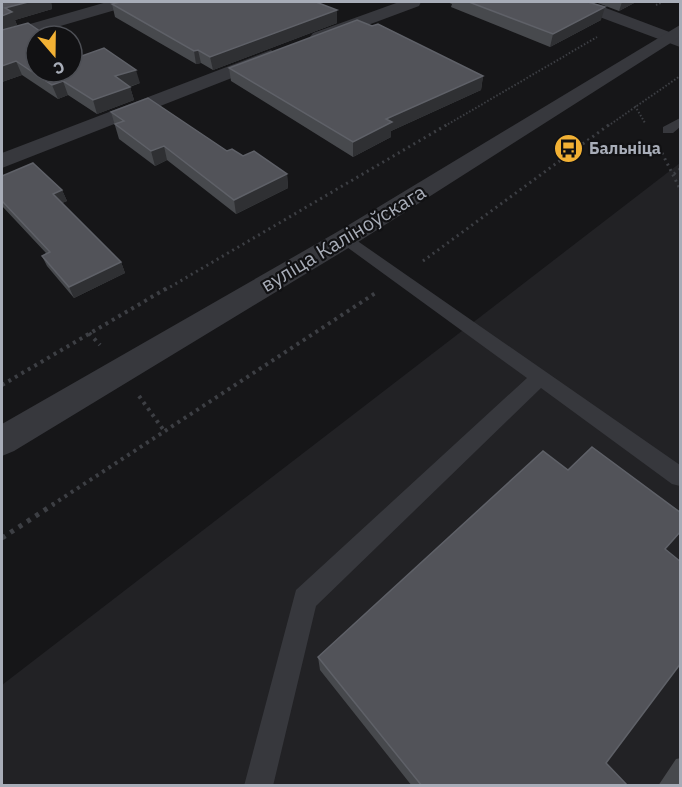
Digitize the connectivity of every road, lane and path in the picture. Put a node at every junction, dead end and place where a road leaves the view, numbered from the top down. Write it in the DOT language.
graph roads {
  1 [pos="123,2"];
  2 [pos="413,2"];
  3 [pos="576,2"];
  4 [pos="663,2"];
  5 [pos="627,20"];
  6 [pos="676,36"];
  7 [pos="2,38"];
  8 [pos="681,76"];
  9 [pos="681,122"];
  10 [pos="668,130"];
  11 [pos="2,161"];
  12 [pos="681,169"];
  13 [pos="674,174"];
  14 [pos="346,238"];
  15 [pos="399,278"];
  16 [pos="540,377"];
  17 [pos="2,385"];
  18 [pos="2,441"];
  19 [pos="681,477"];
  20 [pos="2,538"];
  21 [pos="258,786"];
  1 -- 7 [label="street"];
  2 -- 11 [label="street"];
  3 -- 5 [label="street"];
  4 -- 5 [label="path"];
  5 -- 6 [label="street"];
  5 -- 17 [label="path"];
  6 -- 14 [label="street, вуліца Каліноўскага"];
  8 -- 15 [label="path"];
  9 -- 10 [label="lane"];
  12 -- 13 [label="path"];
  14 -- 15 [label="lane"];
  14 -- 18 [label="street, вуліца Каліноўскага"];
  15 -- 16 [label="lane"];
  15 -- 20 [label="path"];
  16 -- 19 [label="lane"];
  16 -- 21 [label="lane"];
}
